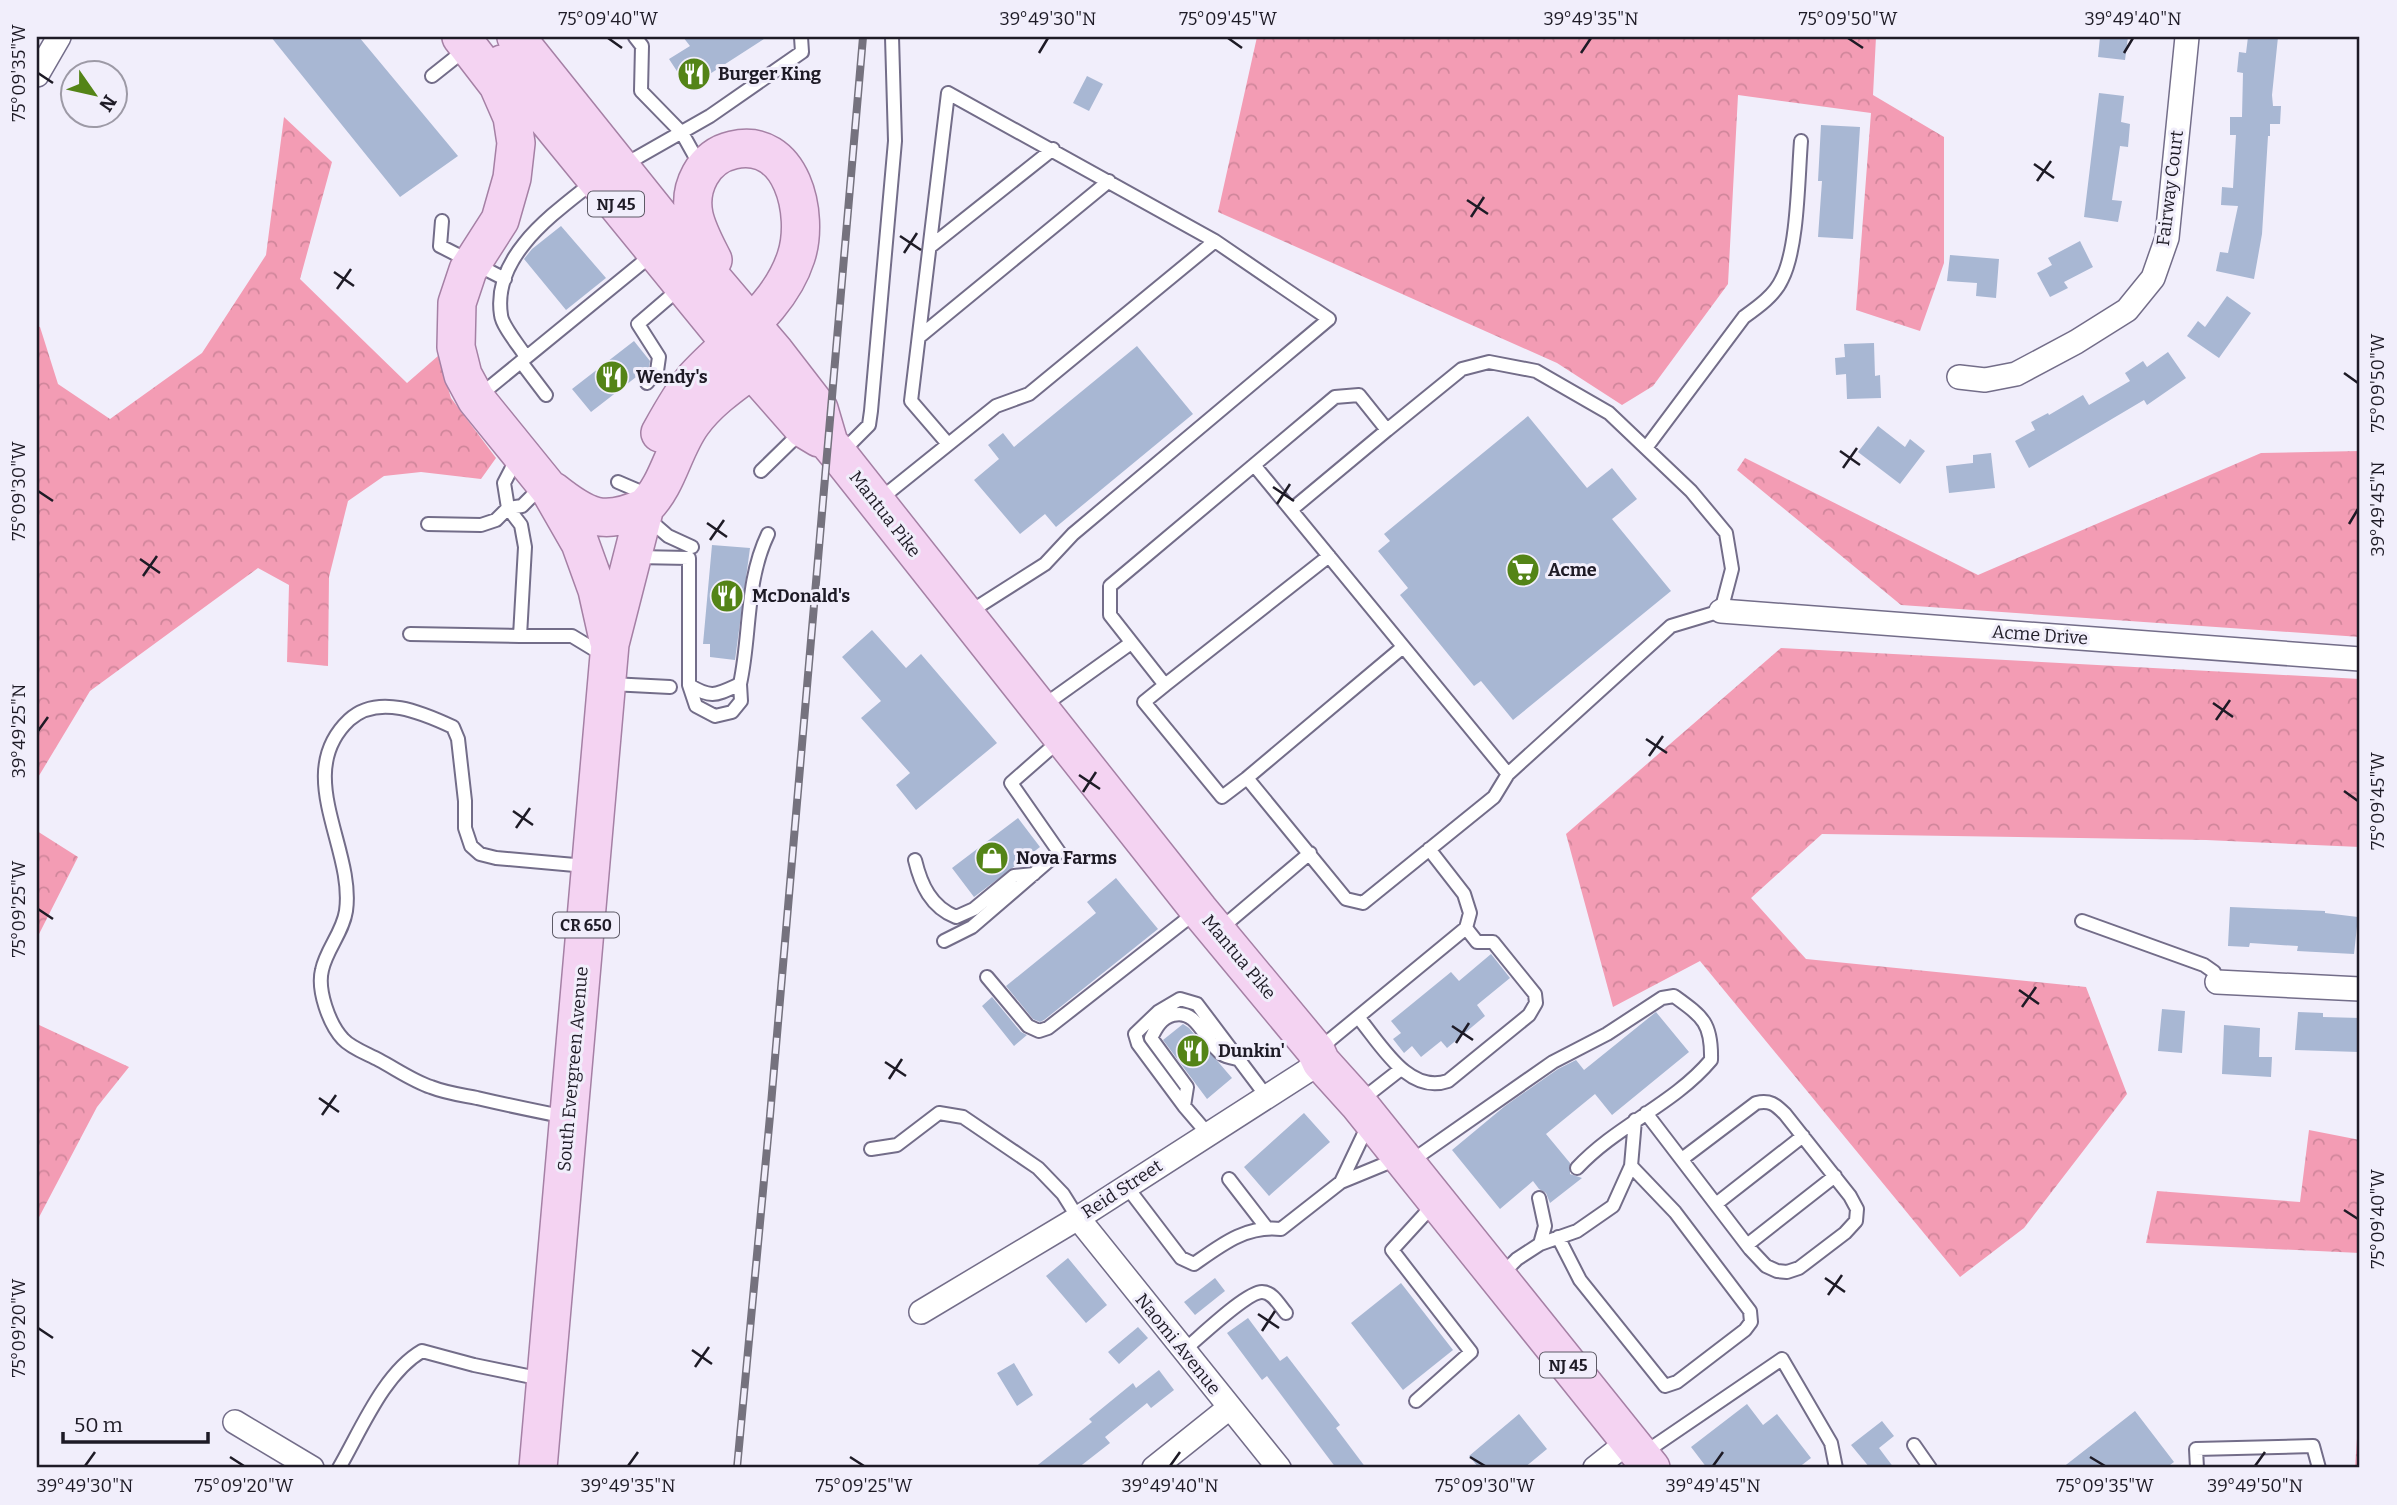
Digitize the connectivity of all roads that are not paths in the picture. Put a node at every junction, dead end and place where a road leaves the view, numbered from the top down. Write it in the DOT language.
graph roads {
  1 [pos="59,37"];
  2 [pos="516,37"];
  3 [pos="635,37"];
  4 [pos="801,37"];
  5 [pos="892,37"];
  6 [pos="2186,37"];
  7 [pos="470,40"];
  8 [pos="37,75"];
  9 [pos="432,76"];
  10 [pos="682,132"];
  11 [pos="1801,141"];
  12 [pos="1053,149"];
  13 [pos="703,170"];
  14 [pos="609,173"];
  15 [pos="1109,181"];
  16 [pos="442,221"];
  17 [pos="1215,240"];
  18 [pos="931,246"];
  19 [pos="655,252"];
  20 [pos="473,262"];
  21 [pos="505,279"];
  22 [pos="683,286"];
  23 [pos="919,337"];
  24 [pos="749,338"];
  25 [pos="524,360"];
  26 [pos="1959,377"];
  27 [pos="647,383"];
  28 [pos="546,395"];
  29 [pos="476,399"];
  30 [pos="1387,430"];
  31 [pos="824,443"];
  32 [pos="948,444"];
  33 [pos="1646,448"];
  34 [pos="519,452"];
  35 [pos="1254,465"];
  36 [pos="761,471"];
  37 [pos="547,486"];
  38 [pos="636,499"];
  39 [pos="876,502"];
  40 [pos="508,508"];
  41 [pos="1291,510"];
  42 [pos="428,524"];
  43 [pos="768,534"];
  44 [pos="690,552"];
  45 [pos="1329,556"];
  46 [pos="632,557"];
  47 [pos="1721,611"];
  48 [pos="965,615"];
  49 [pos="410,634"];
  50 [pos="520,636"];
  51 [pos="596,642"];
  52 [pos="1131,643"];
  53 [pos="1404,647"];
  54 [pos="2360,659"];
  55 [pos="740,684"];
  56 [pos="689,685"];
  57 [pos="1165,685"];
  58 [pos="670,687"];
  59 [pos="1040,708"];
  60 [pos="1063,737"];
  61 [pos="1508,774"];
  62 [pos="1247,778"];
  63 [pos="1429,849"];
  64 [pos="1310,853"];
  65 [pos="915,860"];
  66 [pos="590,866"];
  67 [pos="1034,874"];
  68 [pos="1208,921"];
  69 [pos="2082,921"];
  70 [pos="1466,928"];
  71 [pos="944,941"];
  72 [pos="987,977"];
  73 [pos="2217,982"];
  74 [pos="2360,989"];
  75 [pos="1358,1017"];
  76 [pos="1319,1057"];
  77 [pos="1401,1069"];
  78 [pos="1267,1097"];
  79 [pos="1364,1112"];
  80 [pos="1640,1116"];
  81 [pos="569,1118"];
  82 [pos="1208,1134"];
  83 [pos="1803,1136"];
  84 [pos="871,1149"];
  85 [pos="1682,1159"];
  86 [pos="1404,1161"];
  87 [pos="1631,1166"];
  88 [pos="1577,1168"];
  89 [pos="1835,1176"];
  90 [pos="1229,1179"];
  91 [pos="1341,1182"];
  92 [pos="1127,1187"];
  93 [pos="1539,1198"];
  94 [pos="1437,1202"];
  95 [pos="1716,1204"];
  96 [pos="1078,1218"];
  97 [pos="1266,1227"];
  98 [pos="1559,1237"];
  99 [pos="1540,1244"];
  100 [pos="1747,1245"];
  101 [pos="1498,1278"];
  102 [pos="920,1311"];
  103 [pos="1286,1312"];
  104 [pos="1184,1351"];
  105 [pos="546,1379"];
  106 [pos="1416,1401"];
  107 [pos="1229,1408"];
  108 [pos="235,1422"];
  109 [pos="1914,1445"];
  110 [pos="1640,1455"];
  111 [pos="312,1468"];
  112 [pos="339,1468"];
  113 [pos="538,1468"];
  114 [pos="1154,1468"];
  115 [pos="1279,1468"];
  116 [pos="1595,1468"];
  117 [pos="1836,1468"];
  118 [pos="1930,1468"];
  119 [pos="2197,1468"];
  120 [pos="2319,1468"];
  1 -- 8 [label="street"];
  2 -- 14 [label="main road, Mantua Pike / NJ 45"];
  3 -- 10 [label="lane"];
  4 -- 10 [label="lane"];
  5 -- 31 [label="lane"];
  6 -- 26 [label="street, Fairway Court"];
  7 -- 9 [label="lane"];
  7 -- 14 [label="main road, Mantua Pike / NJ 45"];
  7 -- 20 [label="main road"];
  10 -- 13 [label="lane"];
  10 -- 14 [label="lane"];
  11 -- 33 [label="lane"];
  12 -- 15 [label="lane"];
  12 -- 18 [label="lane"];
  12 -- 18 [label="lane"];
  13 -- 24 [label="main road"];
  13 -- 24 [label="main road, South Evergreen Avenue"];
  14 -- 19 [label="main road, Mantua Pike / NJ 45"];
  14 -- 21 [label="lane"];
  14 -- 24 [label="main road, Mantua Pike / NJ 45"];
  15 -- 17 [label="lane"];
  15 -- 23 [label="lane"];
  16 -- 20 [label="lane"];
  17 -- 32 [label="lane"];
  17 -- 48 [label="lane"];
  18 -- 23 [label="lane"];
  19 -- 22 [label="main road, Mantua Pike / NJ 45"];
  19 -- 25 [label="lane"];
  20 -- 21 [label="lane"];
  20 -- 29 [label="main road"];
  21 -- 25 [label="lane"];
  22 -- 24 [label="main road, Mantua Pike / NJ 45"];
  22 -- 27 [label="lane"];
  23 -- 32 [label="lane"];
  24 -- 31 [label="main road, Mantua Pike / NJ 45"];
  24 -- 38 [label="main road, South Evergreen Avenue / CR 650"];
  25 -- 28 [label="lane"];
  25 -- 29 [label="lane"];
  29 -- 34 [label="main road"];
  30 -- 33 [label="lane"];
  30 -- 35 [label="lane"];
  30 -- 41 [label="lane"];
  31 -- 36 [label="lane"];
  31 -- 39 [label="main road, Mantua Pike / NJ 45"];
  32 -- 39 [label="lane"];
  33 -- 47 [label="lane"];
  34 -- 37 [label="main road"];
  34 -- 40 [label="lane"];
  35 -- 41 [label="lane"];
  35 -- 52 [label="lane"];
  37 -- 38 [label="main road"];
  37 -- 40 [label="lane"];
  37 -- 51 [label="main road"];
  38 -- 44 [label="lane"];
  38 -- 46 [label="main road, South Evergreen Avenue / CR 650"];
  39 -- 48 [label="main road, Mantua Pike / NJ 45"];
  40 -- 42 [label="lane"];
  40 -- 50 [label="lane"];
  41 -- 45 [label="lane"];
  43 -- 55 [label="lane"];
  44 -- 46 [label="lane"];
  44 -- 56 [label="lane"];
  45 -- 53 [label="lane"];
  45 -- 57 [label="lane"];
  46 -- 51 [label="main road, South Evergreen Avenue / CR 650"];
  47 -- 54 [label="street, Acme Drive"];
  47 -- 61 [label="lane"];
  48 -- 59 [label="main road, Mantua Pike / NJ 45"];
  49 -- 50 [label="lane"];
  50 -- 51 [label="lane"];
  51 -- 58 [label="lane"];
  51 -- 66 [label="main road, South Evergreen Avenue / CR 650"];
  52 -- 57 [label="lane"];
  52 -- 59 [label="lane"];
  53 -- 61 [label="lane"];
  53 -- 62 [label="lane"];
  55 -- 56 [label="lane"];
  55 -- 56 [label="lane"];
  57 -- 62 [label="lane"];
  59 -- 60 [label="main road, Mantua Pike / NJ 45"];
  60 -- 67 [label="lane"];
  60 -- 68 [label="main road, Mantua Pike / NJ 45"];
  61 -- 63 [label="lane"];
  62 -- 64 [label="lane"];
  63 -- 64 [label="lane"];
  63 -- 70 [label="lane"];
  64 -- 68 [label="lane"];
  65 -- 67 [label="lane"];
  66 -- 81 [label="main road, South Evergreen Avenue / CR 650"];
  66 -- 81 [label="lane"];
  67 -- 71 [label="lane"];
  68 -- 72 [label="lane"];
  68 -- 76 [label="main road, Mantua Pike / NJ 45"];
  69 -- 73 [label="lane"];
  70 -- 75 [label="lane"];
  70 -- 77 [label="lane"];
  73 -- 74 [label="street"];
  75 -- 76 [label="lane"];
  75 -- 77 [label="lane"];
  76 -- 78 [label="street, Reid Street"];
  76 -- 79 [label="main road, Mantua Pike / NJ 45"];
  77 -- 79 [label="lane"];
  78 -- 82 [label="street, Reid Street"];
  78 -- 82 [label="lane"];
  79 -- 86 [label="main road, Mantua Pike / NJ 45"];
  79 -- 91 [label="lane"];
  80 -- 85 [label="lane"];
  80 -- 86 [label="lane"];
  80 -- 87 [label="lane"];
  80 -- 88 [label="lane"];
  81 -- 105 [label="main road, South Evergreen Avenue / CR 650"];
  82 -- 92 [label="street, Reid Street"];
  83 -- 85 [label="lane"];
  83 -- 89 [label="lane"];
  83 -- 95 [label="lane"];
  84 -- 96 [label="lane"];
  85 -- 95 [label="lane"];
  86 -- 91 [label="lane"];
  86 -- 94 [label="main road, Mantua Pike / NJ 45"];
  87 -- 98 [label="lane"];
  87 -- 98 [label="lane"];
  89 -- 100 [label="lane"];
  89 -- 100 [label="lane"];
  90 -- 97 [label="lane"];
  91 -- 97 [label="lane"];
  92 -- 96 [label="street, Reid Street"];
  92 -- 97 [label="lane"];
  93 -- 99 [label="lane"];
  94 -- 101 [label="main road, Mantua Pike / NJ 45"];
  94 -- 106 [label="lane"];
  95 -- 100 [label="lane"];
  96 -- 102 [label="street, Reid Street"];
  96 -- 104 [label="street, Naomi Avenue"];
  98 -- 99 [label="lane"];
  99 -- 101 [label="lane"];
  101 -- 110 [label="main road, Mantua Pike / NJ 45"];
  103 -- 104 [label="lane"];
  104 -- 107 [label="street, Naomi Avenue"];
  105 -- 112 [label="lane"];
  105 -- 113 [label="main road, South Evergreen Avenue / CR 650"];
  107 -- 114 [label="street"];
  107 -- 115 [label="street, Naomi Avenue"];
  108 -- 111 [label="street"];
  109 -- 118 [label="lane"];
  110 -- 116 [label="street"];
  110 -- 117 [label="lane"];
  119 -- 120 [label="lane"];
}
